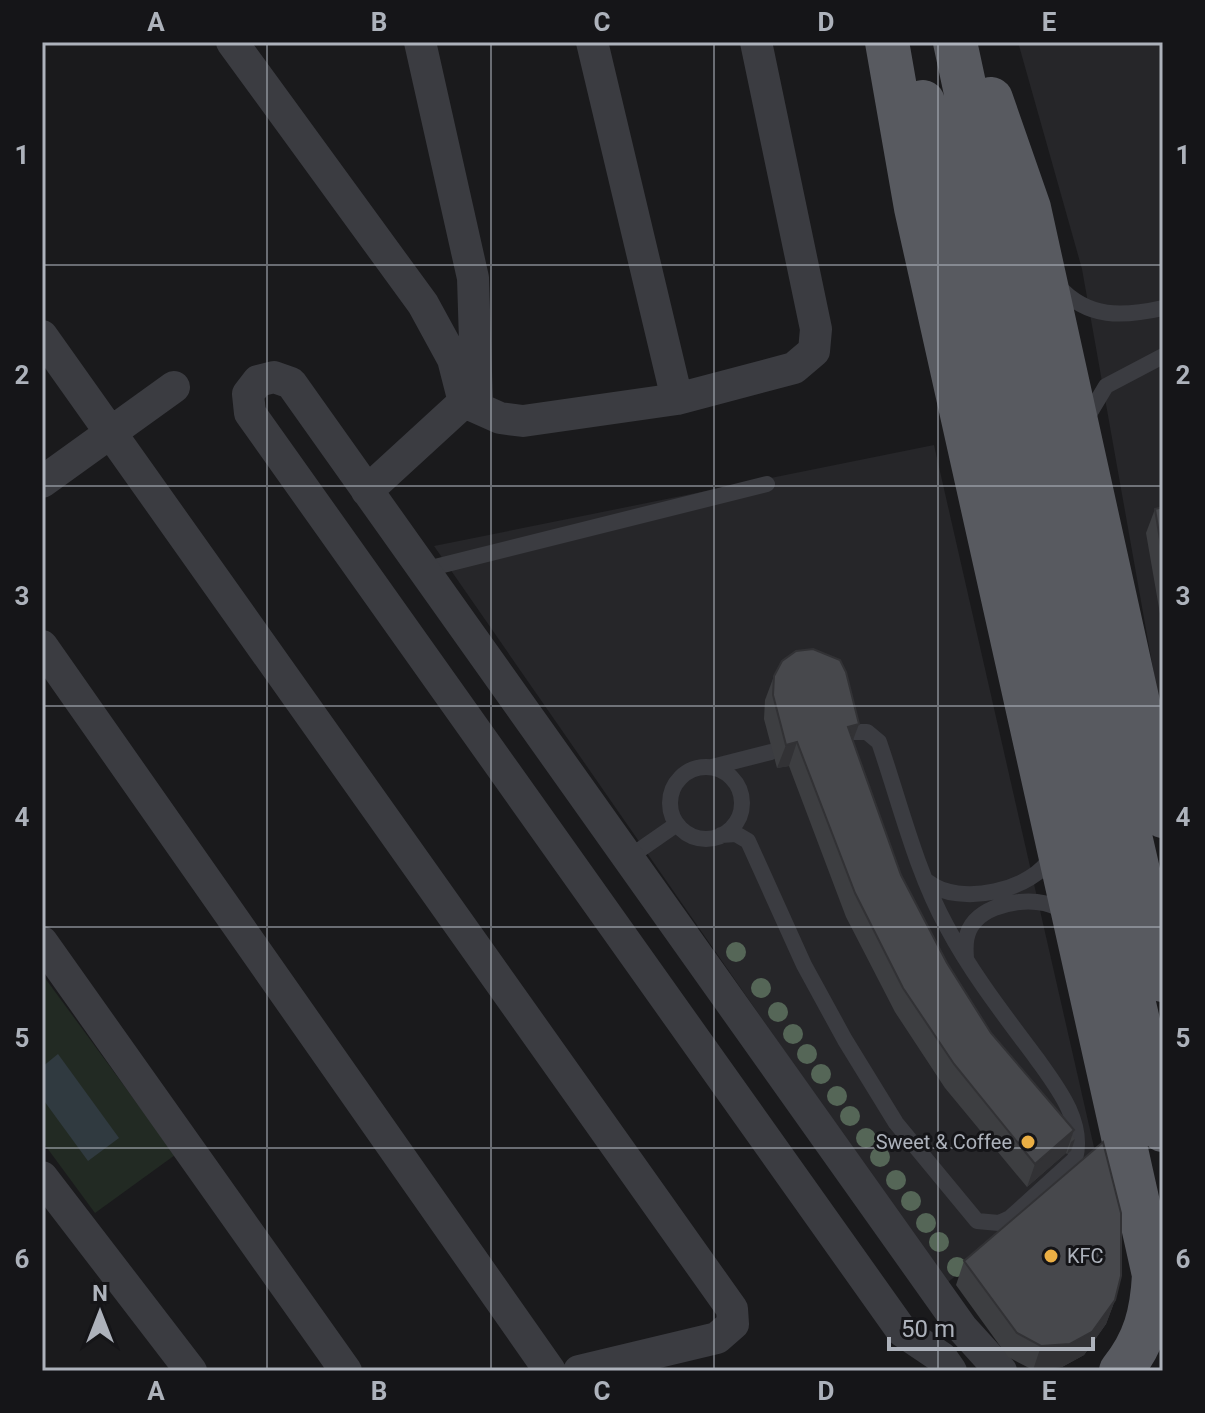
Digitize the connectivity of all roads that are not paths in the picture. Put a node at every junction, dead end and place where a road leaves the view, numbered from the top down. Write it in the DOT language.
graph roads {
  1 [pos="232,42"];
  2 [pos="420,42"];
  3 [pos="592,42"];
  4 [pos="756,42"];
  5 [pos="887,42"];
  6 [pos="906,42"];
  7 [pos="955,42"];
  8 [pos="971,42"];
  9 [pos="1039,254"];
  10 [pos="1163,308"];
  11 [pos="42,336"];
  12 [pos="1163,356"];
  13 [pos="174,387"];
  14 [pos="677,399"];
  15 [pos="471,404"];
  16 [pos="111,433"];
  17 [pos="1084,459"];
  18 [pos="42,482"];
  19 [pos="767,484"];
  20 [pos="367,491"];
  21 [pos="1041,520"];
  22 [pos="423,570"];
  23 [pos="42,646"];
  24 [pos="848,732"];
  25 [pos="771,752"];
  26 [pos="712,767"];
  27 [pos="1163,816"];
  28 [pos="677,824"];
  29 [pos="721,835"];
  30 [pos="1058,844"];
  31 [pos="628,858"];
  32 [pos="927,881"];
  33 [pos="1075,925"];
  34 [pos="42,942"];
  35 [pos="966,960"];
  36 [pos="1163,980"];
  37 [pos="1163,1130"];
  38 [pos="42,1177"];
  39 [pos="1156,1250"];
  40 [pos="962,1328"];
  41 [pos="941,1361"];
  42 [pos="191,1371"];
  43 [pos="346,1371"];
  44 [pos="550,1371"];
  45 [pos="579,1371"];
  46 [pos="1001,1371"];
  47 [pos="1121,1371"];
  1 -- 15 [label="street"];
  2 -- 15 [label="street"];
  3 -- 14 [label="street"];
  4 -- 14 [label="street"];
  5 -- 30 [label="main road"];
  6 -- 21 [label="main road"];
  7 -- 21 [label="main road"];
  8 -- 9 [label="main road"];
  9 -- 10 [label="lane"];
  9 -- 17 [label="main road"];
  11 -- 16 [label="street"];
  12 -- 17 [label="lane"];
  13 -- 16 [label="street"];
  14 -- 15 [label="street"];
  15 -- 20 [label="street"];
  16 -- 18 [label="street"];
  16 -- 45 [label="street"];
  17 -- 27 [label="main road"];
  19 -- 22 [label="lane"];
  20 -- 22 [label="street"];
  20 -- 41 [label="street"];
  21 -- 36 [label="main road"];
  21 -- 37 [label="main road"];
  22 -- 31 [label="street"];
  23 -- 44 [label="street"];
  24 -- 32 [label="lane"];
  25 -- 26 [label="lane"];
  26 -- 28 [label="lane"];
  26 -- 29 [label="lane"];
  28 -- 29 [label="lane"];
  28 -- 31 [label="lane"];
  29 -- 35 [label="lane"];
  30 -- 32 [label="lane"];
  30 -- 33 [label="main road"];
  31 -- 40 [label="street"];
  32 -- 35 [label="lane"];
  33 -- 35 [label="lane"];
  33 -- 39 [label="main road"];
  34 -- 43 [label="street"];
  38 -- 42 [label="street"];
  39 -- 47 [label="main road"];
  40 -- 41 [label="street"];
  40 -- 46 [label="street"];
}
